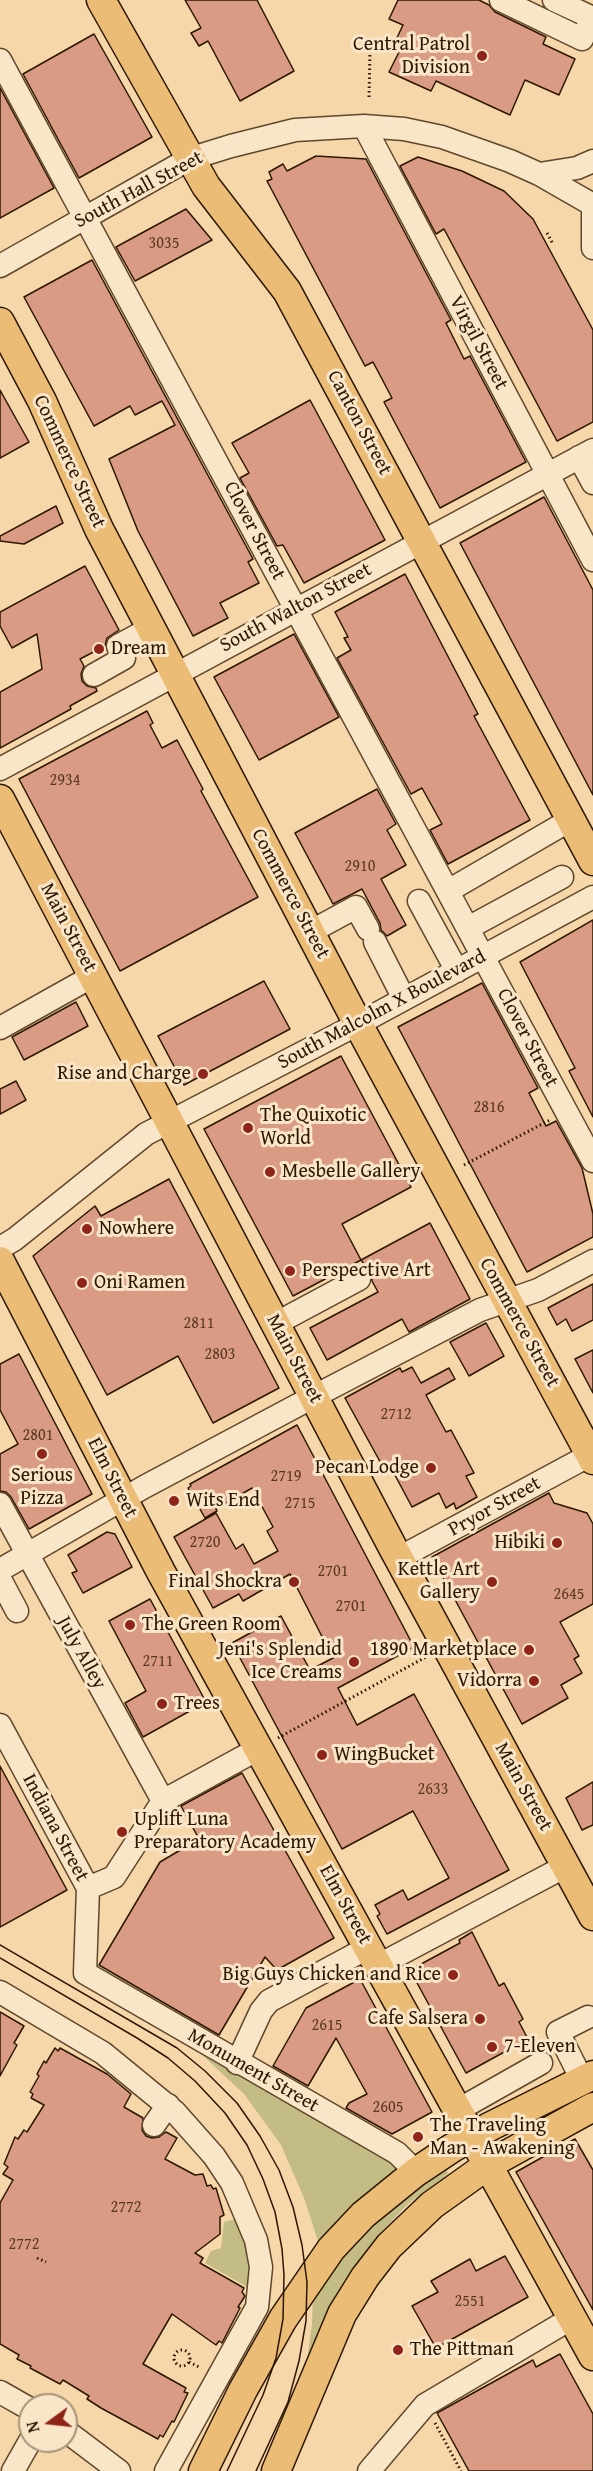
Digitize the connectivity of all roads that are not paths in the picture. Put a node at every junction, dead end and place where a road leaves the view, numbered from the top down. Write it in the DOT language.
graph roads {
  1 [pos="101,0"];
  2 [pos="501,0"];
  3 [pos="554,0"];
  4 [pos="593,18"];
  5 [pos="0,60"];
  6 [pos="364,126"];
  7 [pos="189,159"];
  8 [pos="593,161"];
  9 [pos="539,174"];
  10 [pos="593,204"];
  11 [pos="85,218"];
  12 [pos="593,248"];
  13 [pos="0,266"];
  14 [pos="0,322"];
  15 [pos="586,453"];
  16 [pos="548,474"];
  17 [pos="593,483"];
  18 [pos="422,541"];
  19 [pos="593,560"];
  20 [pos="296,608"];
  21 [pos="151,628"];
  22 [pos="175,674"];
  23 [pos="94,675"];
  24 [pos="0,769"];
  25 [pos="0,799"];
  26 [pos="572,819"];
  27 [pos="593,861"];
  28 [pos="562,877"];
  29 [pos="538,890"];
  30 [pos="448,891"];
  31 [pos="593,897"];
  32 [pos="419,901"];
  33 [pos="553,918"];
  34 [pos="468,928"];
  35 [pos="309,932"];
  36 [pos="483,956"];
  37 [pos="457,970"];
  38 [pos="93,976"];
  39 [pos="404,999"];
  40 [pos="358,1024"];
  41 [pos="0,1028"];
  42 [pos="170,1122"];
  43 [pos="593,1161"];
  44 [pos="0,1248"];
  45 [pos="0,1261"];
  46 [pos="593,1261"];
  47 [pos="359,1279"];
  48 [pos="506,1301"];
  49 [pos="275,1324"];
  50 [pos="313,1397"];
  51 [pos="592,1457"];
  52 [pos="123,1500"];
  53 [pos="0,1504"];
  54 [pos="28,1555"];
  55 [pos="399,1558"];
  56 [pos="0,1570"];
  57 [pos="0,1580"];
  58 [pos="17,1611"];
  59 [pos="0,1725"];
  60 [pos="268,1743"];
  61 [pos="163,1802"];
  62 [pos="566,1866"];
  63 [pos="88,1888"];
  64 [pos="593,1916"];
  65 [pos="374,1956"];
  66 [pos="85,1973"];
  67 [pos="0,1992"];
  68 [pos="588,2017"];
  69 [pos="237,2063"];
  70 [pos="541,2063"];
  71 [pos="514,2078"];
  72 [pos="587,2078"];
  73 [pos="168,2105"];
  74 [pos="529,2107"];
  75 [pos="592,2109"];
  76 [pos="458,2110"];
  77 [pos="154,2125"];
  78 [pos="472,2136"];
  79 [pos="488,2165"];
  80 [pos="416,2172"];
  81 [pos="572,2318"];
  82 [pos="593,2356"];
  83 [pos="2,2398"];
  84 [pos="18,2404"];
  85 [pos="78,2440"];
  86 [pos="23,2453"];
  87 [pos="13,2471"];
  88 [pos="119,2471"];
  89 [pos="166,2471"];
  90 [pos="204,2471"];
  91 [pos="276,2471"];
  92 [pos="369,2471"];
  1 -- 7 [label="main road, Canton Street"];
  2 -- 4 [label="street"];
  3 -- 4 [label="street"];
  5 -- 11 [label="street, Clover Street"];
  6 -- 7 [label="street, South Hall Street"];
  6 -- 9 [label="street, South Hall Street"];
  6 -- 16 [label="street, Virgil Street"];
  7 -- 11 [label="street, South Hall Street"];
  7 -- 18 [label="main road, Canton Street"];
  8 -- 9 [label="street"];
  9 -- 10 [label="street, South Hall Street"];
  10 -- 12 [label="street"];
  11 -- 13 [label="street, South Hall Street"];
  11 -- 20 [label="street, Clover Street"];
  14 -- 21 [label="main road, Commerce Street"];
  15 -- 16 [label="street, South Walton Street"];
  15 -- 17 [label="street"];
  16 -- 18 [label="street, South Walton Street"];
  16 -- 19 [label="street, Virgil Street"];
  18 -- 20 [label="street, South Walton Street"];
  18 -- 26 [label="main road, Canton Street"];
  20 -- 22 [label="street, South Walton Street"];
  20 -- 30 [label="street, Clover Street"];
  21 -- 22 [label="main road, Commerce Street"];
  21 -- 23 [label="street"];
  22 -- 24 [label="street, South Walton Street"];
  22 -- 35 [label="main road, Commerce Street"];
  25 -- 38 [label="main road, Main Street"];
  26 -- 27 [label="main road, Canton Street"];
  26 -- 30 [label="street"];
  28 -- 29 [label="street"];
  29 -- 33 [label="street"];
  29 -- 34 [label="street"];
  30 -- 34 [label="street, Clover Street"];
  31 -- 33 [label="street, South Malcolm X Boulevard"];
  32 -- 37 [label="street"];
  33 -- 36 [label="street, South Malcolm X Boulevard"];
  34 -- 36 [label="street, Clover Street"];
  35 -- 39 [label="street"];
  35 -- 40 [label="main road, Commerce Street"];
  36 -- 37 [label="street, South Malcolm X Boulevard"];
  36 -- 43 [label="street, Clover Street"];
  37 -- 39 [label="street, South Malcolm X Boulevard"];
  38 -- 41 [label="street"];
  38 -- 42 [label="main road, Main Street"];
  39 -- 40 [label="street, South Malcolm X Boulevard"];
  40 -- 42 [label="street, South Malcolm X Boulevard"];
  40 -- 48 [label="main road, Commerce Street"];
  42 -- 44 [label="street, South Malcolm X Boulevard"];
  42 -- 49 [label="main road, Main Street"];
  45 -- 52 [label="main road, Elm Street"];
  46 -- 48 [label="street"];
  47 -- 49 [label="street"];
  48 -- 50 [label="street"];
  48 -- 51 [label="main road, Commerce Street"];
  49 -- 50 [label="main road, Main Street"];
  50 -- 52 [label="street"];
  50 -- 55 [label="main road, Main Street"];
  51 -- 55 [label="street, Pryor Street"];
  52 -- 54 [label="street"];
  52 -- 60 [label="main road, Elm Street"];
  53 -- 54 [label="street, July Alley"];
  54 -- 56 [label="street"];
  54 -- 61 [label="street, July Alley"];
  55 -- 62 [label="main road, Main Street"];
  57 -- 58 [label="street"];
  59 -- 63 [label="street, Indiana Street"];
  60 -- 61 [label="street"];
  60 -- 65 [label="main road, Elm Street"];
  61 -- 63 [label="street"];
  62 -- 64 [label="main road, Main Street"];
  62 -- 65 [label="street"];
  63 -- 66 [label="street, Indiana Street"];
  65 -- 69 [label="street"];
  65 -- 76 [label="main road, Elm Street"];
  66 -- 69 [label="street, Monument Street"];
  67 -- 73 [label="street"];
  68 -- 72 [label="street"];
  69 -- 80 [label="street, Monument Street"];
  70 -- 71 [label="street"];
  71 -- 74 [label="street"];
  71 -- 76 [label="street"];
  72 -- 74 [label="main road"];
  73 -- 77 [label="street"];
  73 -- 89 [label="street"];
  74 -- 78 [label="main road"];
  75 -- 79 [label="main road"];
  76 -- 78 [label="main road, Elm Street"];
  78 -- 79 [label="main road, Elm Street"];
  78 -- 80 [label="main road"];
  79 -- 81 [label="main road, Elm Street"];
  79 -- 91 [label="main road"];
  80 -- 90 [label="main road"];
  81 -- 82 [label="main road, Elm Street"];
  81 -- 92 [label="street"];
  83 -- 84 [label="street"];
  85 -- 88 [label="street"];
  86 -- 87 [label="street"];
}
